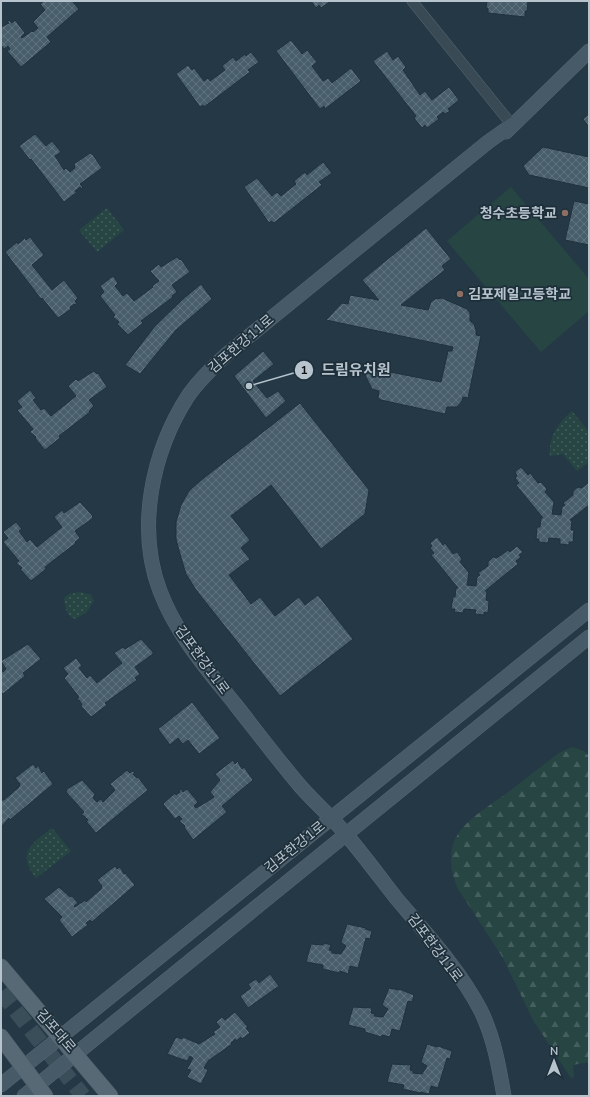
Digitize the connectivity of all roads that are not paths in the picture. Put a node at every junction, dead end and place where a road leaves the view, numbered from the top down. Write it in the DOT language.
graph roads {
  1 [pos="412,1"];
  2 [pos="589,51"];
  3 [pos="512,125"];
  4 [pos="589,610"];
  5 [pos="589,637"];
  6 [pos="332,817"];
  7 [pos="346,834"];
  8 [pos="1,967"];
  9 [pos="1,1037"];
  10 [pos="61,1037"];
  11 [pos="76,1055"];
  12 [pos="24,1066"];
  13 [pos="1,1085"];
  14 [pos="41,1091"];
  15 [pos="24,1096"];
  16 [pos="110,1096"];
  17 [pos="504,1096"];
  1 -- 3 [label="street"];
  2 -- 3 [label="street, 김포한강11로"];
  3 -- 6 [label="street, 김포한강11로"];
  4 -- 6 [label="street, 김포한강1로"];
  5 -- 7 [label="street, 김포한강1로"];
  6 -- 7 [label="street, 김포한강11로"];
  6 -- 10 [label="street, 김포한강1로"];
  7 -- 11 [label="street, 김포한강1로"];
  7 -- 17 [label="street, 김포한강11로"];
  8 -- 10 [label="main road, 김포대로"];
  9 -- 12 [label="main road"];
  10 -- 11 [label="main road, 김포대로"];
  10 -- 12 [label="street, 김포한강1로"];
  11 -- 14 [label="street, 김포한강1로"];
  11 -- 16 [label="main road, 김포대로"];
  12 -- 13 [label="street, 김포한강1로"];
  12 -- 14 [label="main road"];
  14 -- 15 [label="street, 김포한강1로"];
}
